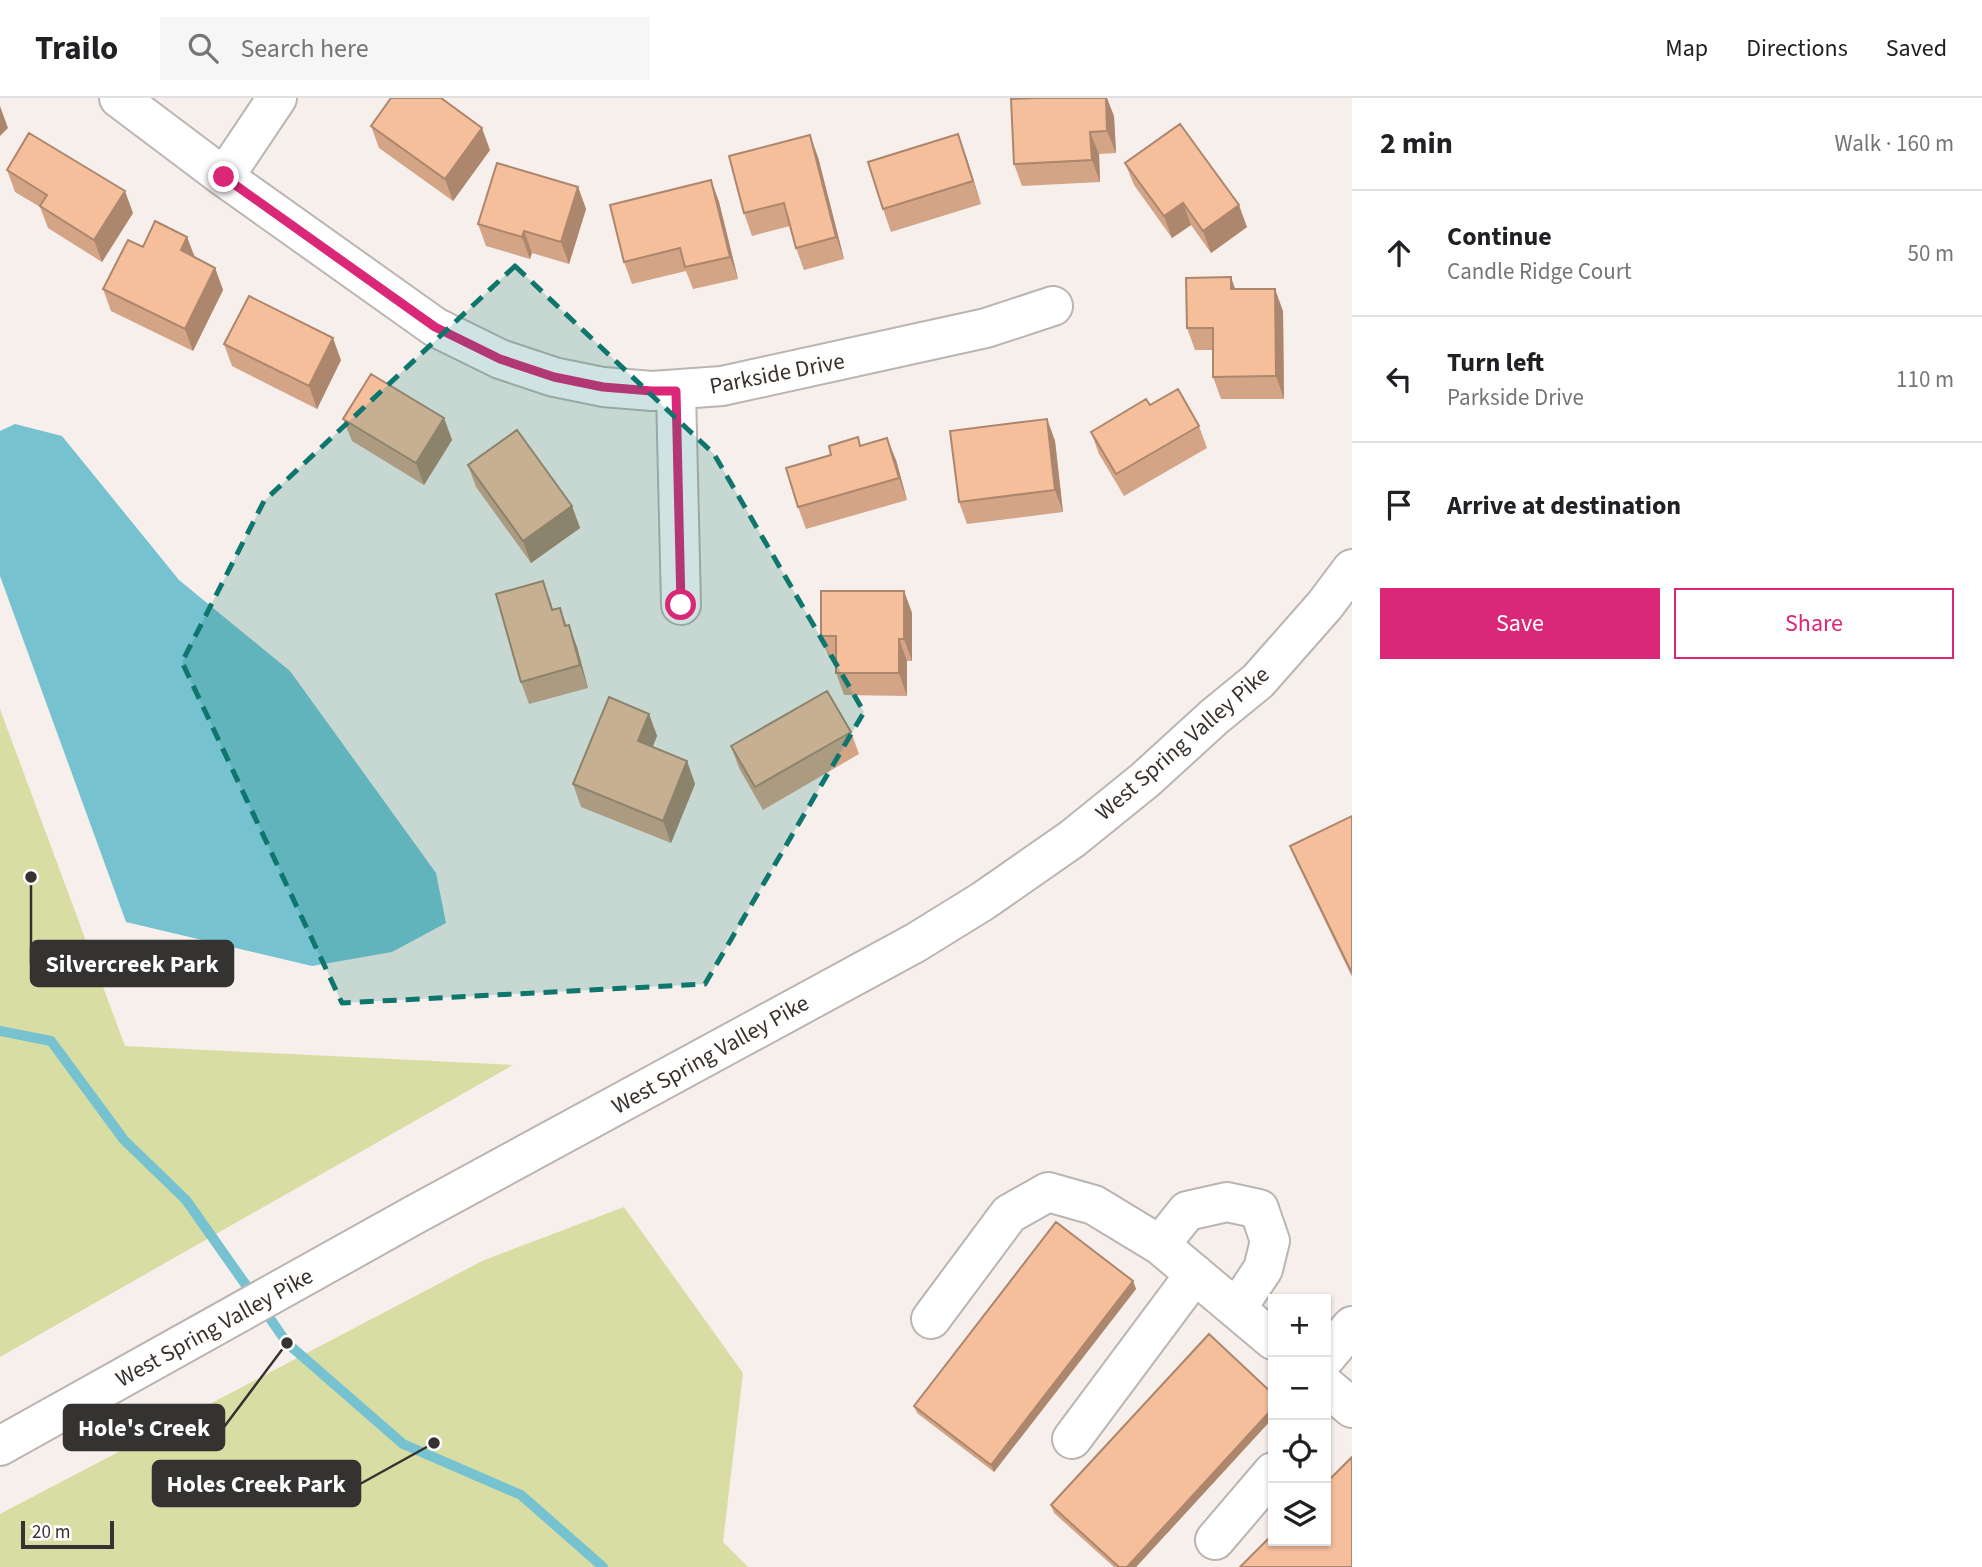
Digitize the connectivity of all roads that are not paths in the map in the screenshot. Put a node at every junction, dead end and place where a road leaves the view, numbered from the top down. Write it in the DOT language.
graph roads {
  1 [pos="119,98"];
  2 [pos="277,98"];
  3 [pos="224,177"];
  4 [pos="1053,306"];
  5 [pos="676,391"];
  6 [pos="1352,569"];
  7 [pos="681,605"];
  8 [pos="1160,1245"];
  9 [pos="1195,1274"];
  10 [pos="1237,1308"];
  11 [pos="931,1319"];
  12 [pos="1352,1326"];
  13 [pos="1268,1336"];
  14 [pos="1331,1351"];
  15 [pos="1072,1439"];
  16 [pos="0,1446"];
  17 [pos="1268,1478"];
  18 [pos="1216,1540"];
  1 -- 3 [label="street, Parkside Drive"];
  2 -- 3 [label="street"];
  3 -- 5 [label="street, Parkside Drive"];
  4 -- 5 [label="street, Parkside Drive"];
  5 -- 7 [label="street"];
  6 -- 16 [label="street, West Spring Valley Pike"];
  8 -- 9 [label="street"];
  8 -- 10 [label="street"];
  8 -- 11 [label="street"];
  9 -- 10 [label="street"];
  9 -- 15 [label="street"];
  10 -- 13 [label="street"];
  12 -- 14 [label="street"];
  17 -- 18 [label="street"];
}
